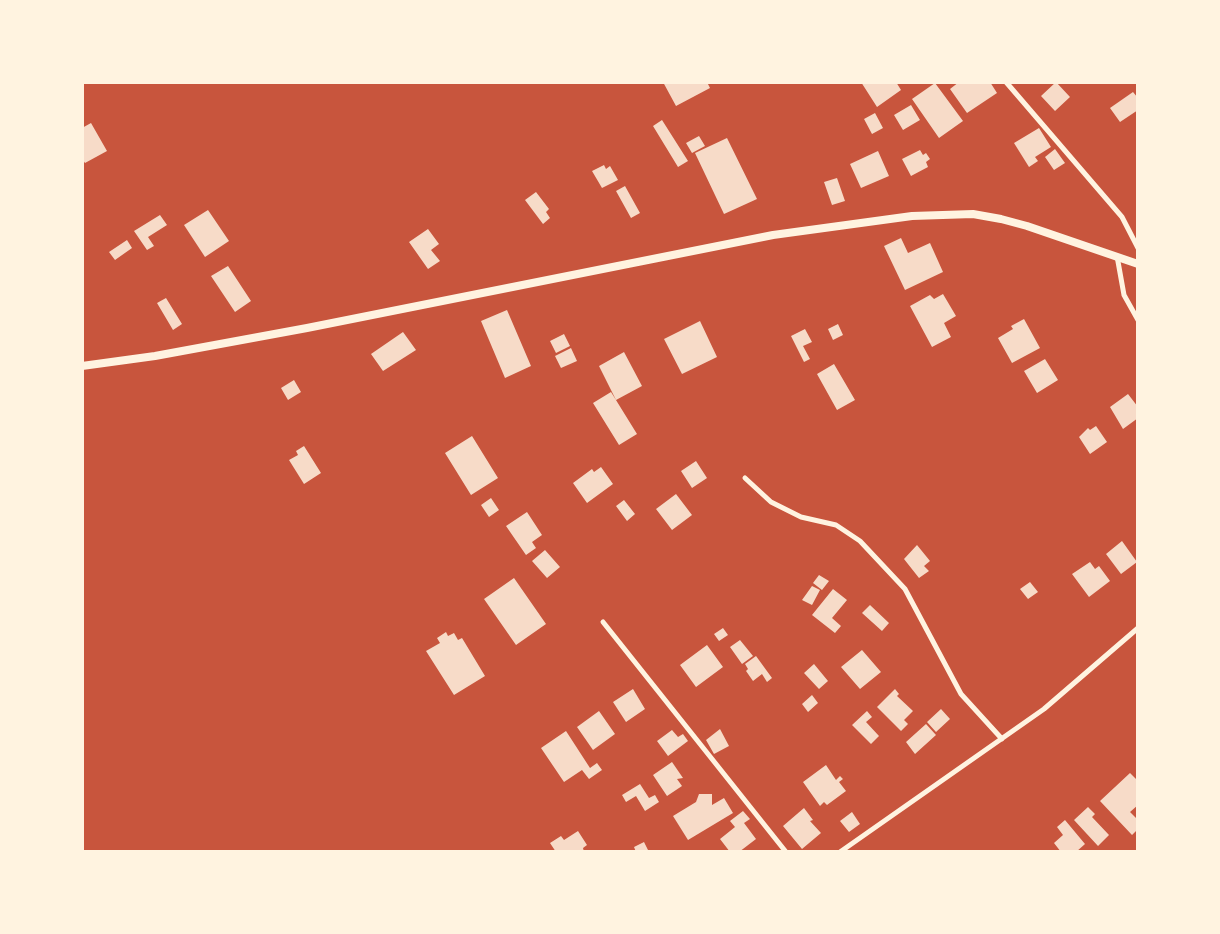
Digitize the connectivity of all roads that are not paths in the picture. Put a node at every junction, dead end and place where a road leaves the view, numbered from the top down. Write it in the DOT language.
graph roads {
  1 [pos="1006,82"];
  2 [pos="1138,248"];
  3 [pos="1117,256"];
  4 [pos="1138,264"];
  5 [pos="1138,320"];
  6 [pos="82,366"];
  7 [pos="745,478"];
  8 [pos="603,622"];
  9 [pos="1138,628"];
  10 [pos="1002,739"];
  11 [pos="786,852"];
  12 [pos="840,852"];
  1 -- 2 [label="street"];
  3 -- 4 [label="street"];
  3 -- 5 [label="street"];
  3 -- 6 [label="street"];
  7 -- 10 [label="street"];
  8 -- 11 [label="street"];
  9 -- 10 [label="street"];
  10 -- 12 [label="street"];
}
